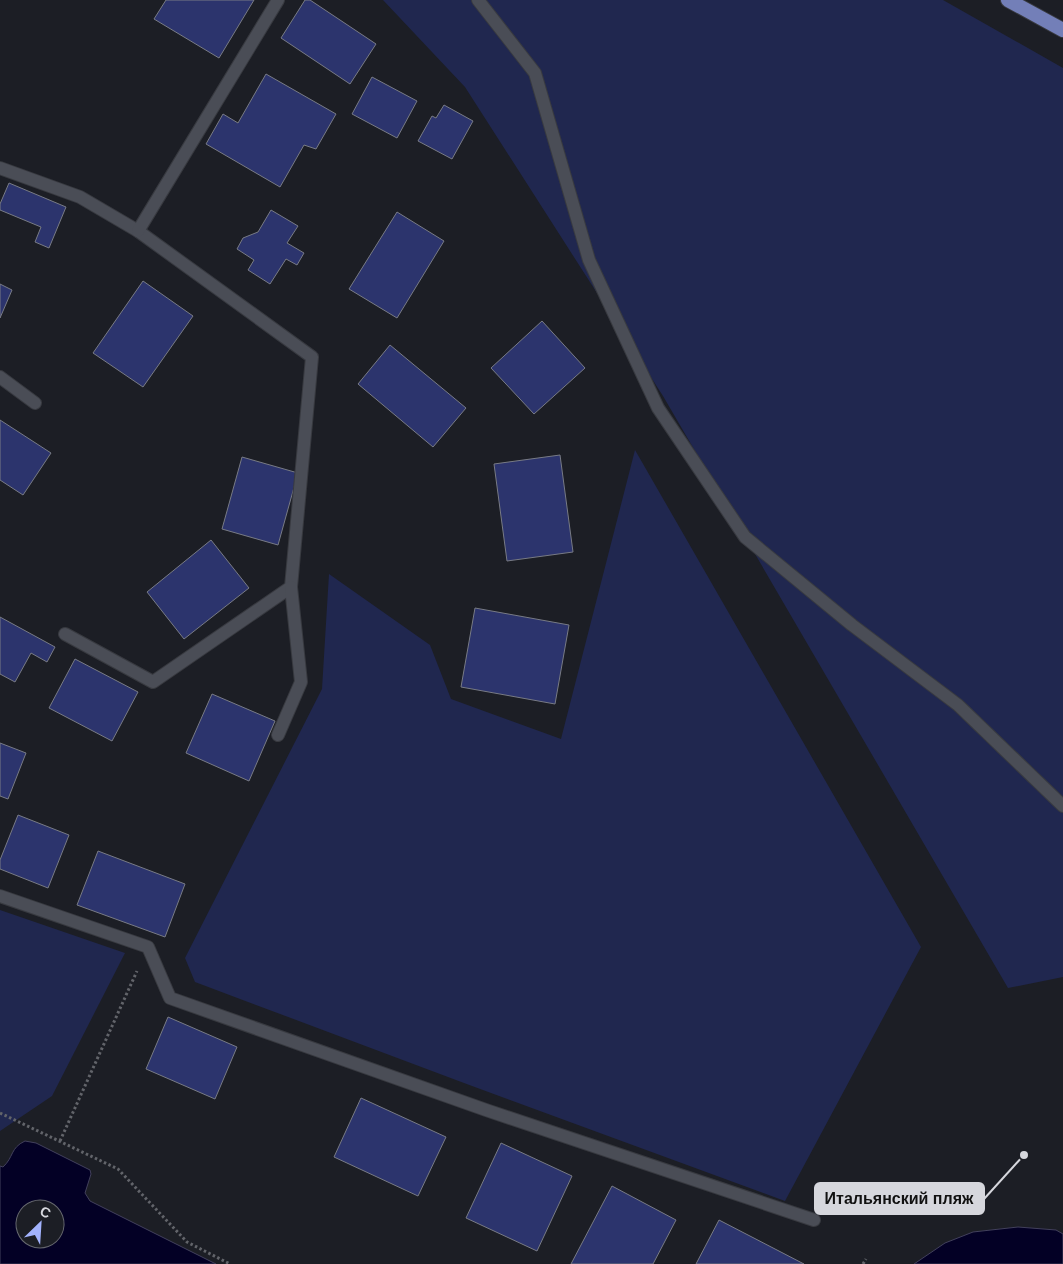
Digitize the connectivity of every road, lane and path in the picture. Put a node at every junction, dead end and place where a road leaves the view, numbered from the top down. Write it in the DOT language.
graph roads {
  1 [pos="278,0"];
  2 [pos="478,0"];
  3 [pos="1008,0"];
  4 [pos="1063,30"];
  5 [pos="0,168"];
  6 [pos="138,231"];
  7 [pos="0,377"];
  8 [pos="35,403"];
  9 [pos="291,586"];
  10 [pos="65,634"];
  11 [pos="278,735"];
  12 [pos="1063,806"];
  13 [pos="0,896"];
  14 [pos="148,947"];
  15 [pos="0,1114"];
  16 [pos="60,1141"];
  17 [pos="814,1220"];
  18 [pos="866,1259"];
  19 [pos="230,1264"];
  20 [pos="863,1264"];
  1 -- 6 [label="lane"];
  2 -- 12 [label="lane"];
  3 -- 4 [label="main road"];
  5 -- 6 [label="lane"];
  6 -- 9 [label="lane"];
  7 -- 8 [label="lane"];
  9 -- 10 [label="lane"];
  9 -- 11 [label="lane"];
  13 -- 14 [label="lane"];
  14 -- 16 [label="path"];
  14 -- 17 [label="lane"];
  15 -- 16 [label="path"];
  16 -- 19 [label="path"];
  18 -- 20 [label="path"];
}
